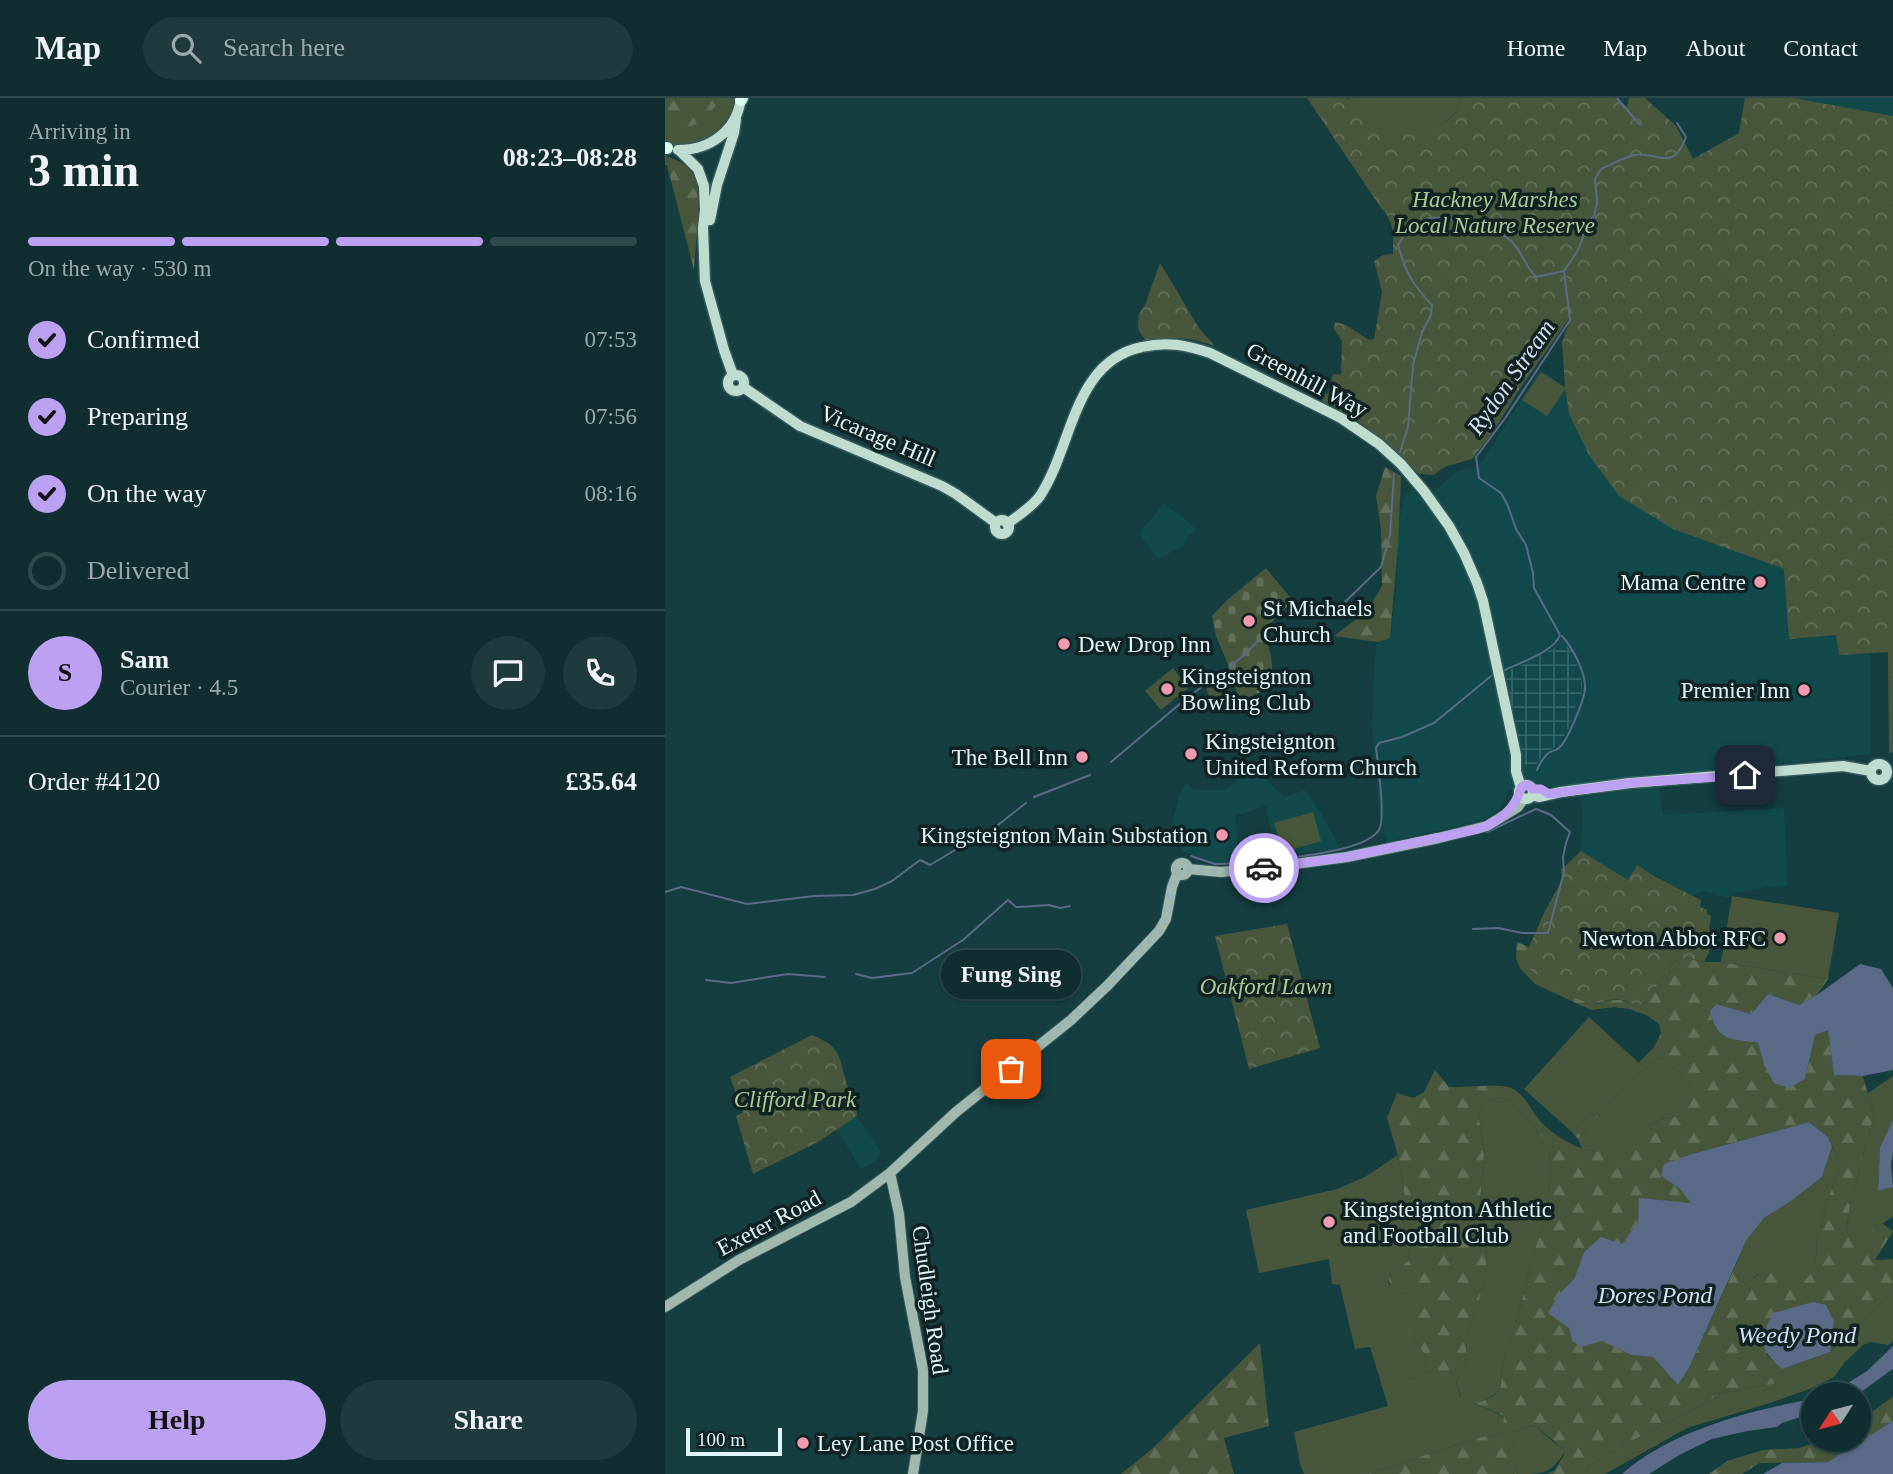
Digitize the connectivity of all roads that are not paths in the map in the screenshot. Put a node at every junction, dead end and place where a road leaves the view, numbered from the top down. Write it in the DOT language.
graph roads {
  1 [pos="741,99"];
  2 [pos="736,119"];
  3 [pos="669,148"];
  4 [pos="704,243"];
  5 [pos="1002,523"];
  6 [pos="1890,771"];
  7 [pos="1526,791"];
  8 [pos="890,1173"];
  9 [pos="665,1307"];
  10 [pos="913,1474"];
  1 -- 2 [label="main road"];
  2 -- 3 [label="main road"];
  2 -- 4 [label="main road"];
  3 -- 4 [label="main road"];
  4 -- 5 [label="main road, Vicarage Hill"];
  5 -- 7 [label="main road, Greenhill Way"];
  6 -- 7 [label="main road"];
  7 -- 8 [label="main road, Exeter Road"];
  8 -- 9 [label="main road, Exeter Road"];
  8 -- 10 [label="main road, Chudleigh Road"];
}
